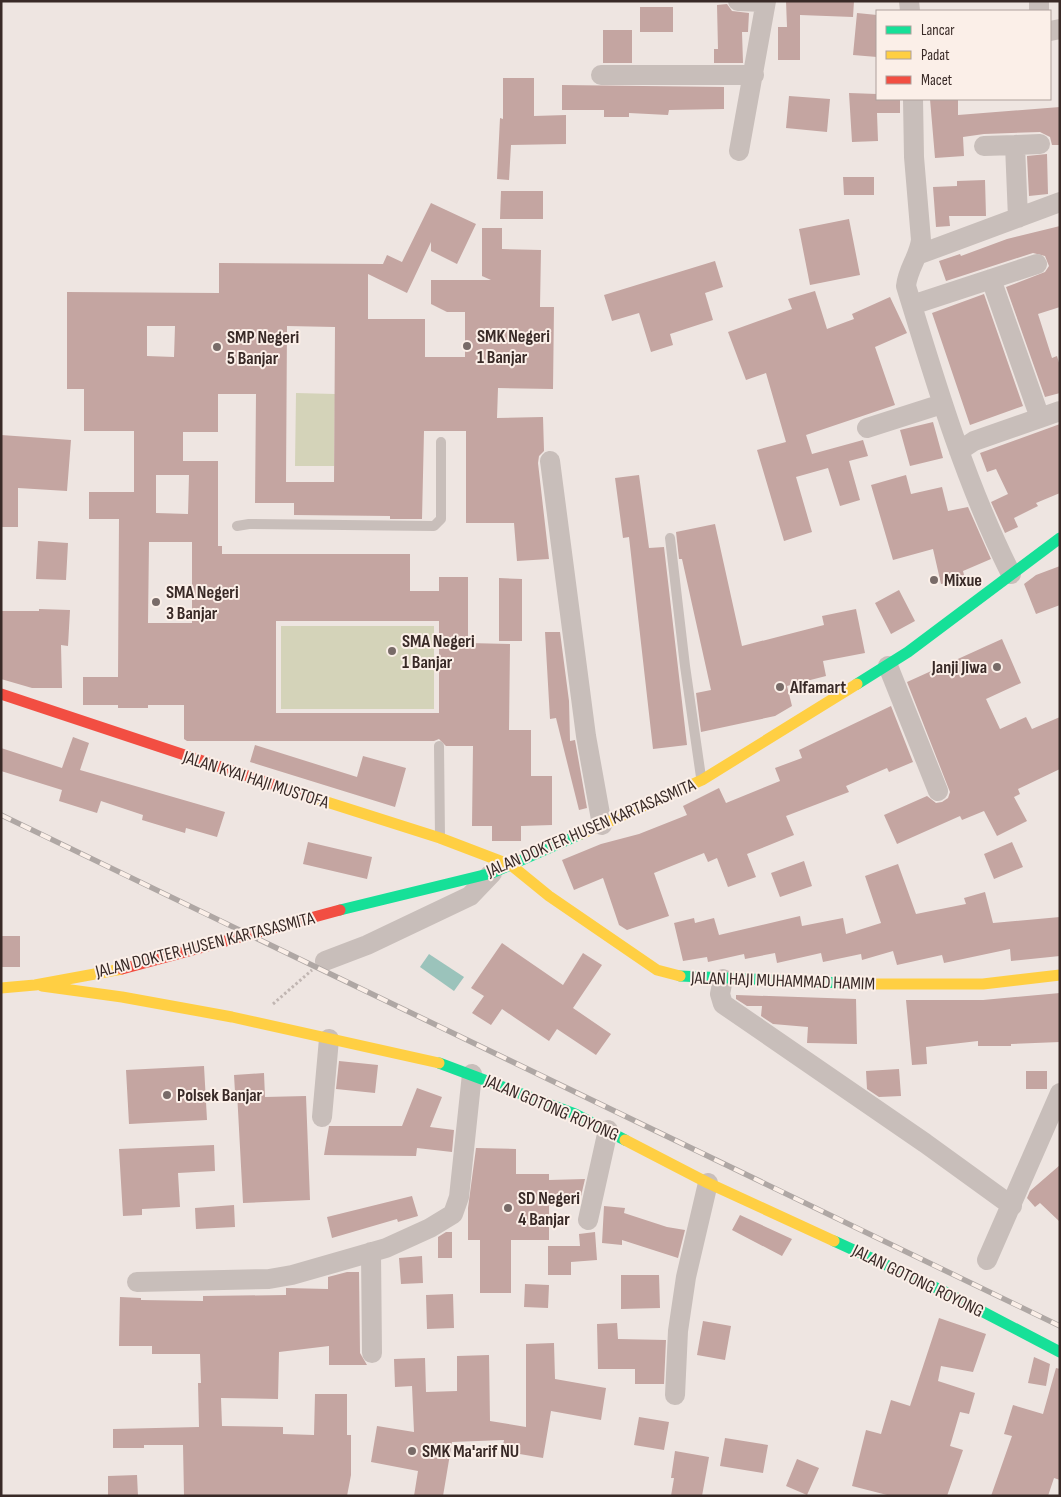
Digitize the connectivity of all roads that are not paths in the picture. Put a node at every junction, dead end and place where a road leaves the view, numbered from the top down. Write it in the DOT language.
graph roads {
  1 [pos="738,1"];
  2 [pos="766,2"];
  3 [pos="601,75"];
  4 [pos="754,75"];
  5 [pos="913,100"];
  6 [pos="1040,144"];
  7 [pos="1015,145"];
  8 [pos="984,146"];
  9 [pos="739,152"];
  10 [pos="1060,202"];
  11 [pos="1018,218"];
  12 [pos="920,254"];
  13 [pos="1037,264"];
  14 [pos="991,279"];
  15 [pos="912,306"];
  16 [pos="942,404"];
  17 [pos="1060,411"];
  18 [pos="1040,418"];
  19 [pos="867,428"];
  20 [pos="441,442"];
  21 [pos="959,451"];
  22 [pos="550,462"];
  23 [pos="237,526"];
  24 [pos="670,538"];
  25 [pos="1060,538"];
  26 [pos="1011,574"];
  27 [pos="888,666"];
  28 [pos="1,694"];
  29 [pos="438,746"];
  30 [pos="702,780"];
  31 [pos="938,791"];
  32 [pos="602,825"];
  33 [pos="440,838"];
  34 [pos="510,865"];
  35 [pos="492,873"];
  36 [pos="325,961"];
  37 [pos="1060,975"];
  38 [pos="723,979"];
  39 [pos="35,985"];
  40 [pos="1,988"];
  41 [pos="329,1039"];
  42 [pos="472,1074"];
  43 [pos="1060,1093"];
  44 [pos="322,1117"];
  45 [pos="608,1130"];
  46 [pos="708,1183"];
  47 [pos="1012,1206"];
  48 [pos="588,1220"];
  49 [pos="371,1252"];
  50 [pos="987,1260"];
  51 [pos="137,1282"];
  52 [pos="1060,1352"];
  53 [pos="372,1353"];
  54 [pos="676,1395"];
  1 -- 2 [label="street"];
  2 -- 4 [label="street"];
  3 -- 4 [label="street"];
  4 -- 9 [label="street"];
  5 -- 12 [label="street"];
  6 -- 7 [label="street"];
  7 -- 8 [label="street"];
  7 -- 11 [label="street"];
  10 -- 11 [label="street"];
  11 -- 12 [label="street"];
  12 -- 15 [label="street"];
  13 -- 14 [label="street"];
  14 -- 15 [label="street"];
  14 -- 18 [label="street"];
  15 -- 16 [label="street"];
  16 -- 19 [label="street"];
  16 -- 21 [label="street"];
  17 -- 18 [label="street"];
  18 -- 21 [label="street"];
  20 -- 23 [label="lane"];
  21 -- 26 [label="street"];
  22 -- 32 [label="street"];
  24 -- 30 [label="lane"];
  25 -- 26 [label="street, JALAN DOKTER HUSEN KARTASASMITA"];
  26 -- 27 [label="street, JALAN DOKTER HUSEN KARTASASMITA"];
  27 -- 30 [label="street, JALAN DOKTER HUSEN KARTASASMITA"];
  27 -- 31 [label="street"];
  28 -- 33 [label="street, JALAN KYAI HAJI MUSTOFA"];
  29 -- 33 [label="lane"];
  30 -- 32 [label="street, JALAN DOKTER HUSEN KARTASASMITA"];
  32 -- 34 [label="street, JALAN DOKTER HUSEN KARTASASMITA"];
  33 -- 34 [label="street, JALAN KYAI HAJI MUSTOFA"];
  34 -- 35 [label="street, JALAN DOKTER HUSEN KARTASASMITA"];
  34 -- 38 [label="street, JALAN HAJI MUHAMMAD HAMIM"];
  35 -- 36 [label="street"];
  35 -- 39 [label="street, JALAN DOKTER HUSEN KARTASASMITA, bridge"];
  37 -- 38 [label="street, JALAN HAJI MUHAMMAD HAMIM"];
  38 -- 47 [label="street"];
  39 -- 40 [label="street, JALAN DOKTER HUSEN KARTASASMITA"];
  39 -- 41 [label="street, JALAN GOTONG ROYONG"];
  41 -- 42 [label="street, JALAN GOTONG ROYONG"];
  41 -- 44 [label="street"];
  42 -- 45 [label="street, JALAN GOTONG ROYONG"];
  42 -- 49 [label="street"];
  43 -- 47 [label="street"];
  45 -- 46 [label="street, JALAN GOTONG ROYONG"];
  45 -- 48 [label="street"];
  46 -- 52 [label="street, JALAN GOTONG ROYONG"];
  46 -- 54 [label="street"];
  47 -- 50 [label="street"];
  49 -- 51 [label="street"];
  49 -- 53 [label="street"];
}
